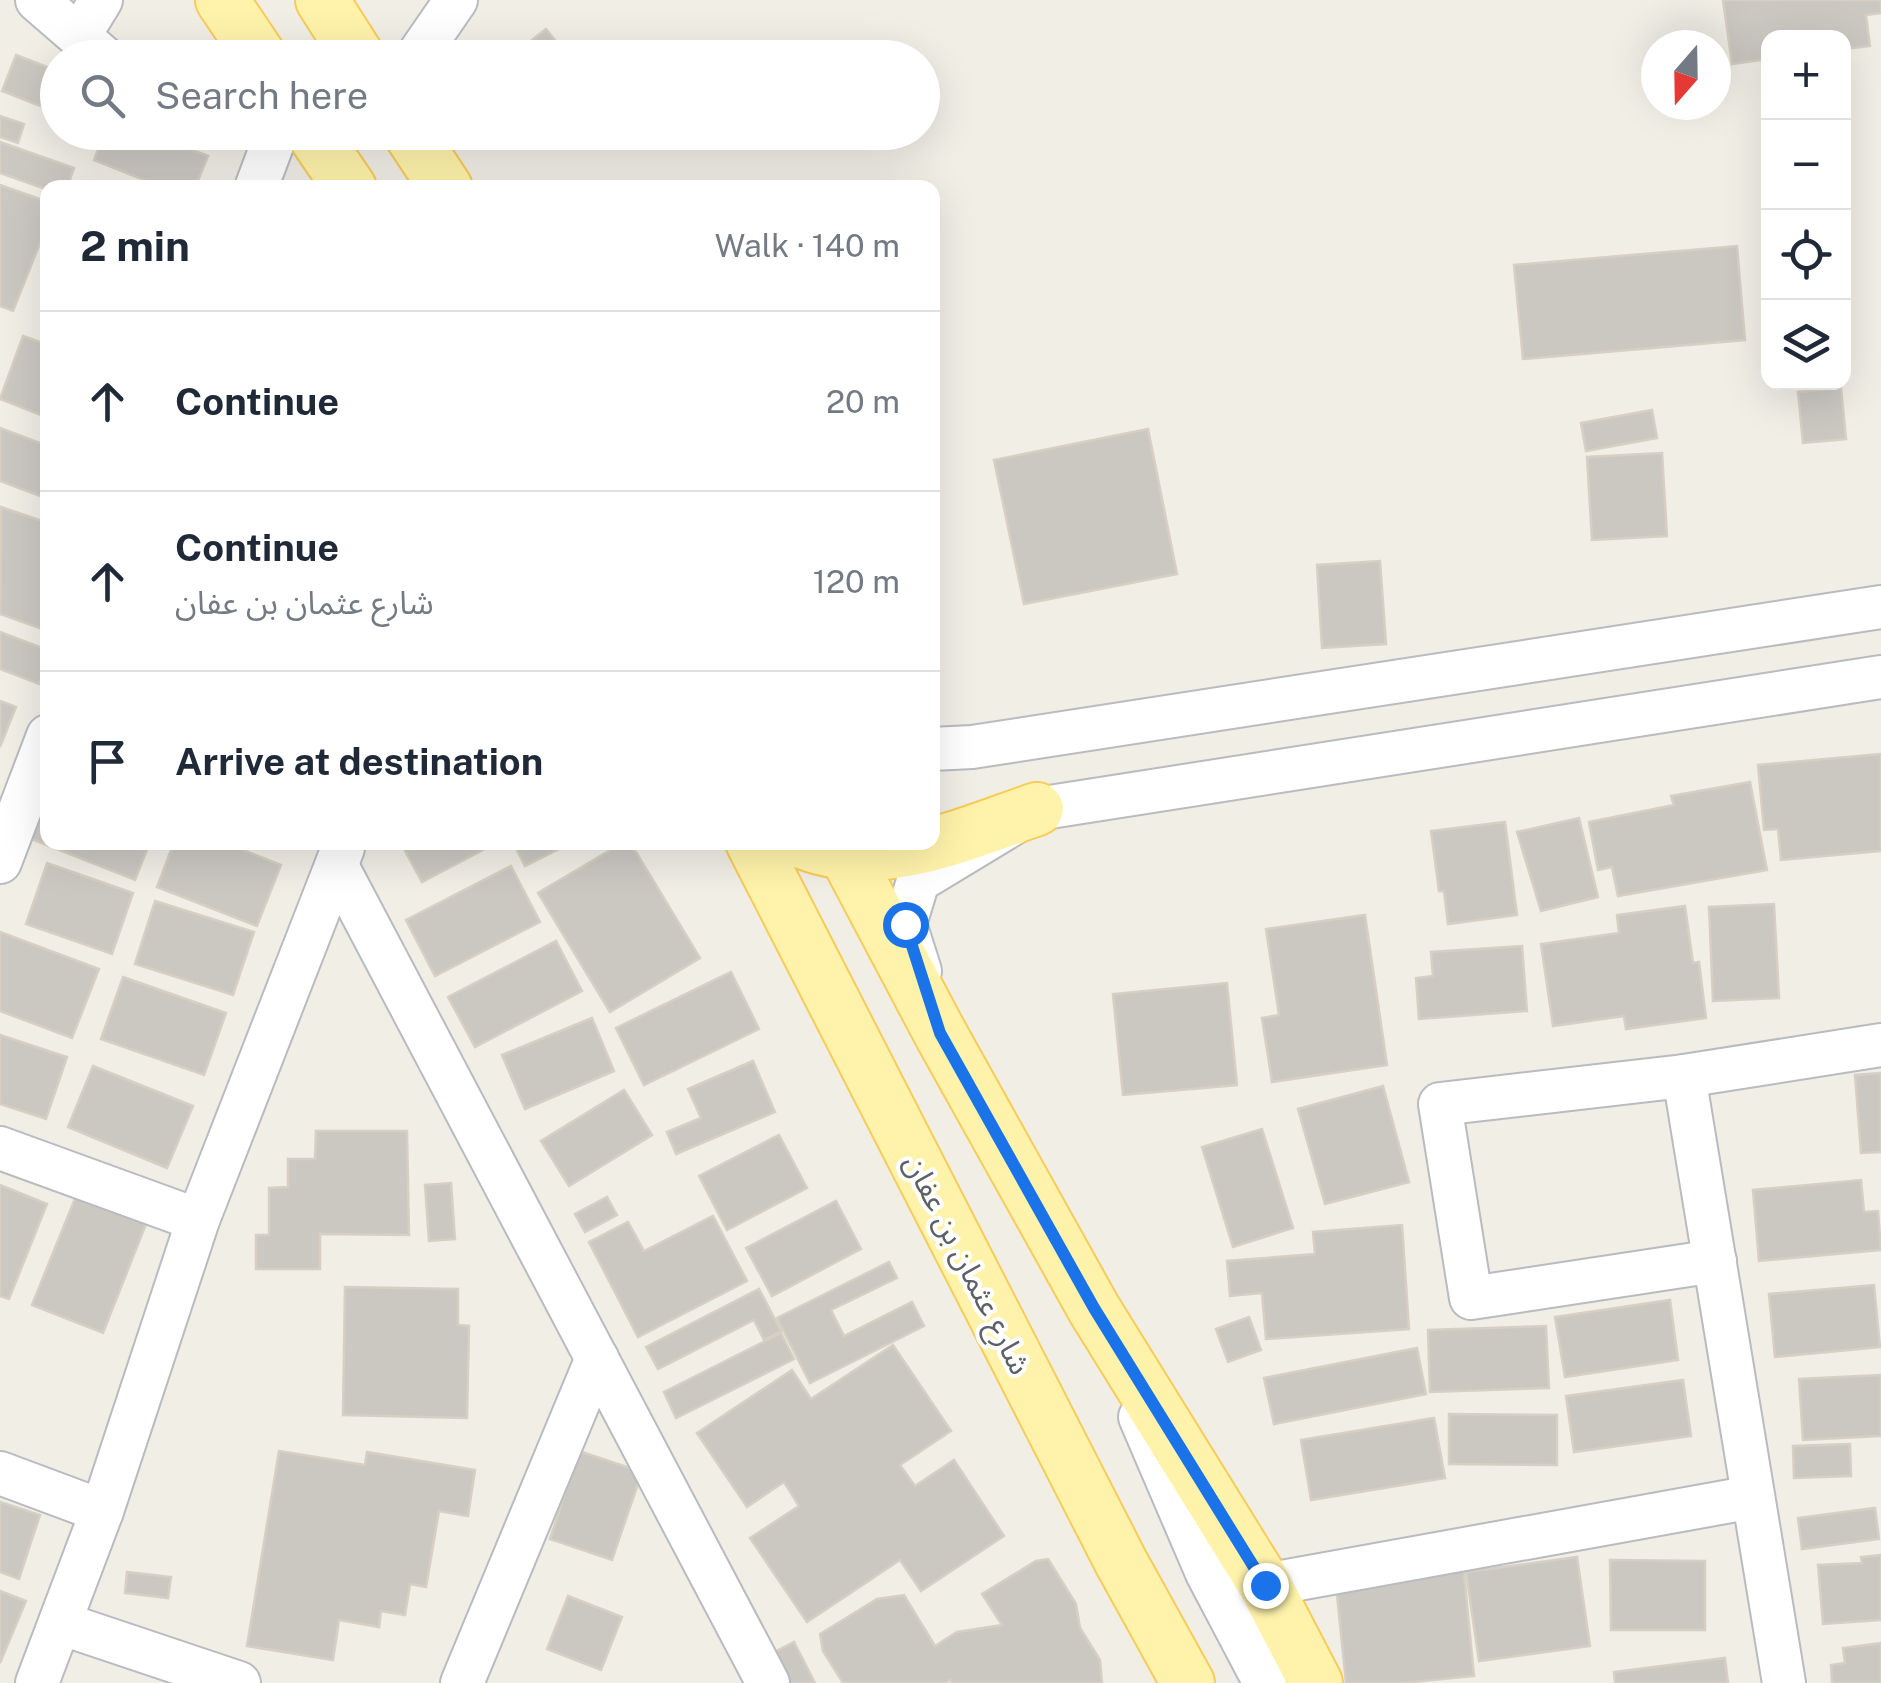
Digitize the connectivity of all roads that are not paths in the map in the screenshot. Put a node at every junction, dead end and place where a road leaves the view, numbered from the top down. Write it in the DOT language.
graph roads {
  1 [pos="37,0"];
  2 [pos="222,0"];
  3 [pos="322,0"];
  4 [pos="456,0"];
  5 [pos="95,31"];
  6 [pos="249,40"];
  7 [pos="348,40"];
  8 [pos="428,40"];
  9 [pos="270,150"];
  10 [pos="324,150"];
  11 [pos="421,150"];
  12 [pos="259,180"];
  13 [pos="345,180"];
  14 [pos="441,180"];
  15 [pos="1881,607"];
  16 [pos="1881,677"];
  17 [pos="1076,731"];
  18 [pos="940,748"];
  19 [pos="40,757"];
  20 [pos="940,766"];
  21 [pos="1037,809"];
  22 [pos="940,824"];
  23 [pos="940,841"];
  24 [pos="756,850"];
  25 [pos="830,850"];
  26 [pos="881,850"];
  27 [pos="913,850"];
  28 [pos="340,854"];
  29 [pos="0,862"];
  30 [pos="940,1033"];
  31 [pos="1881,1045"];
  32 [pos="1684,1076"];
  33 [pos="0,1148"];
  34 [pos="198,1220"];
  35 [pos="1714,1260"];
  36 [pos="1094,1308"];
  37 [pos="597,1358"];
  38 [pos="0,1473"];
  39 [pos="1753,1497"];
  40 [pos="102,1511"];
  41 [pos="1265,1585"];
  42 [pos="60,1623"];
  43 [pos="37,1683"];
  44 [pos="239,1683"];
  45 [pos="462,1683"];
  46 [pos="768,1683"];
  47 [pos="1188,1683"];
  48 [pos="1265,1683"];
  49 [pos="1316,1683"];
  50 [pos="1784,1683"];
  1 -- 5 [label="street"];
  2 -- 6 [label="main road"];
  3 -- 7 [label="main road"];
  4 -- 8 [label="street"];
  9 -- 12 [label="street"];
  10 -- 13 [label="main road"];
  11 -- 14 [label="main road"];
  15 -- 17 [label="street"];
  16 -- 21 [label="street"];
  17 -- 18 [label="street"];
  17 -- 20 [label="street"];
  19 -- 29 [label="street"];
  21 -- 22 [label="street"];
  21 -- 23 [label="main road"];
  21 -- 30 [label="street"];
  24 -- 47 [label="main road, شارع عثمان بن عفان"];
  25 -- 30 [label="main road"];
  26 -- 27 [label="main road"];
  28 -- 34 [label="street"];
  28 -- 37 [label="street"];
  30 -- 36 [label="main road"];
  31 -- 32 [label="street"];
  32 -- 35 [label="street"];
  32 -- 35 [label="street"];
  33 -- 34 [label="street"];
  34 -- 40 [label="street"];
  35 -- 39 [label="street"];
  36 -- 41 [label="main road"];
  36 -- 48 [label="street"];
  37 -- 45 [label="street"];
  37 -- 46 [label="street"];
  38 -- 40 [label="street"];
  39 -- 41 [label="street"];
  39 -- 50 [label="street"];
  40 -- 42 [label="street"];
  41 -- 49 [label="main road"];
  42 -- 43 [label="street"];
  42 -- 44 [label="street"];
}
